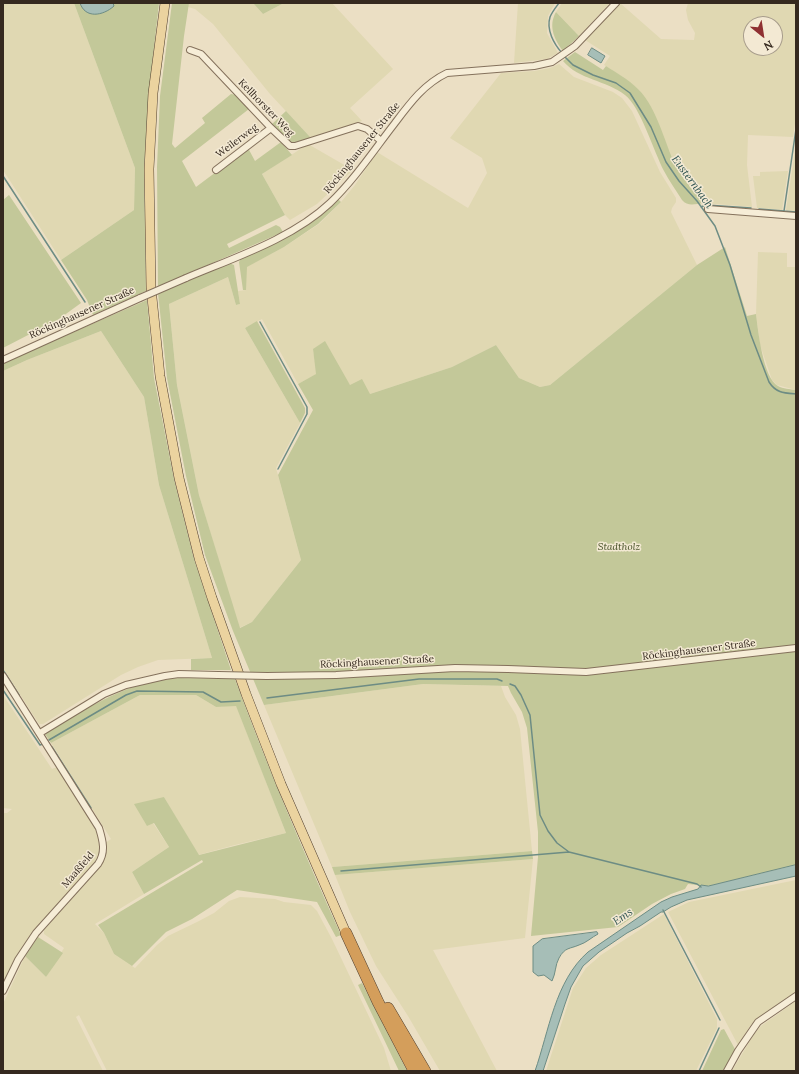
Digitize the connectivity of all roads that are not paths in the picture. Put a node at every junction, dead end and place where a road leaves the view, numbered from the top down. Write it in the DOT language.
graph roads {
  1 [pos="165,3"];
  2 [pos="616,3"];
  3 [pos="190,50"];
  4 [pos="271,128"];
  5 [pos="381,141"];
  6 [pos="216,170"];
  7 [pos="708,209"];
  8 [pos="796,216"];
  9 [pos="3,360"];
  10 [pos="796,648"];
  11 [pos="3,676"];
  12 [pos="40,734"];
  13 [pos="346,933"];
  14 [pos="364,970"];
  15 [pos="3,991"];
  16 [pos="796,996"];
  17 [pos="414,1071"];
  18 [pos="425,1071"];
  19 [pos="727,1071"];
  1 -- 13 [label="main road"];
  2 -- 5 [label="street, Röckinghausener Straße"];
  3 -- 4 [label="street, Kellhorster Weg"];
  4 -- 5 [label="street, Kellhorster Weg"];
  4 -- 6 [label="street, Weilerweg"];
  5 -- 9 [label="street, Röckinghausener Straße, bridge"];
  7 -- 8 [label="street"];
  10 -- 12 [label="street, Röckinghausener Straße, bridge"];
  11 -- 12 [label="street"];
  12 -- 15 [label="street, Maaßfeld"];
  13 -- 14 [label="highway"];
  14 -- 17 [label="highway"];
  14 -- 18 [label="highway"];
  16 -- 19 [label="street"];
}
